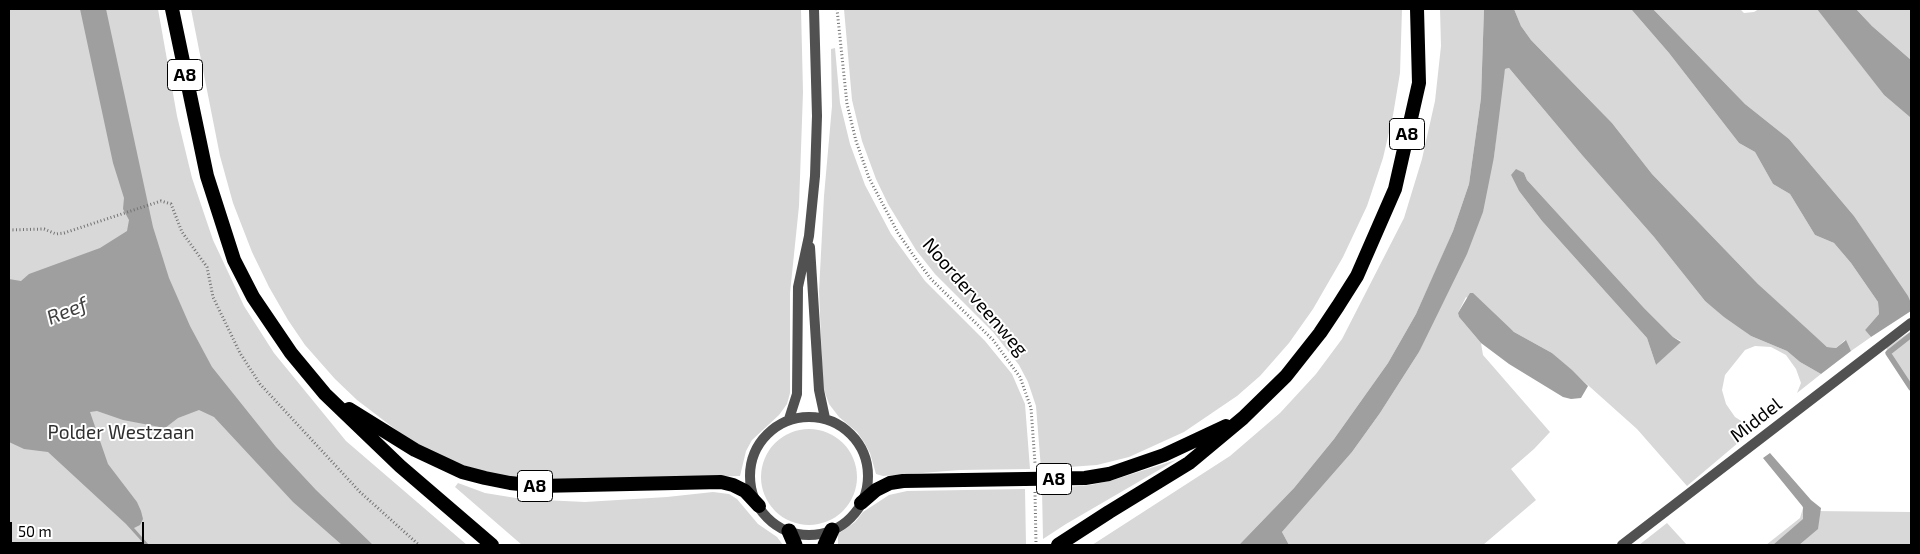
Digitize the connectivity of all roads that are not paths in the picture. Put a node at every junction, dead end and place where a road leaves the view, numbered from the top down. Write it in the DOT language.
graph roads {
  1 [pos="172,9"];
  2 [pos="814,9"];
  3 [pos="1417,9"];
  4 [pos="809,236"];
  5 [pos="1911,323"];
  6 [pos="325,394"];
  7 [pos="825,418"];
  8 [pos="1243,418"];
  9 [pos="789,419"];
  10 [pos="861,503"];
  11 [pos="759,506"];
  12 [pos="832,530"];
  13 [pos="792,538"];
  14 [pos="492,545"];
  15 [pos="825,545"];
  16 [pos="1058,545"];
  17 [pos="1622,545"];
  1 -- 6 [label="highway, A8"];
  2 -- 4 [label="street"];
  3 -- 8 [label="highway, A8"];
  4 -- 7 [label="street"];
  4 -- 9 [label="street"];
  5 -- 17 [label="street, Middel"];
  6 -- 11 [label="highway, A8"];
  6 -- 14 [label="highway, A8"];
  7 -- 9 [label="street"];
  7 -- 10 [label="street"];
  8 -- 10 [label="highway, A8"];
  8 -- 16 [label="highway, A8"];
  9 -- 11 [label="street"];
  10 -- 12 [label="street"];
  11 -- 13 [label="street"];
  12 -- 13 [label="street"];
  12 -- 15 [label="highway"];
}
